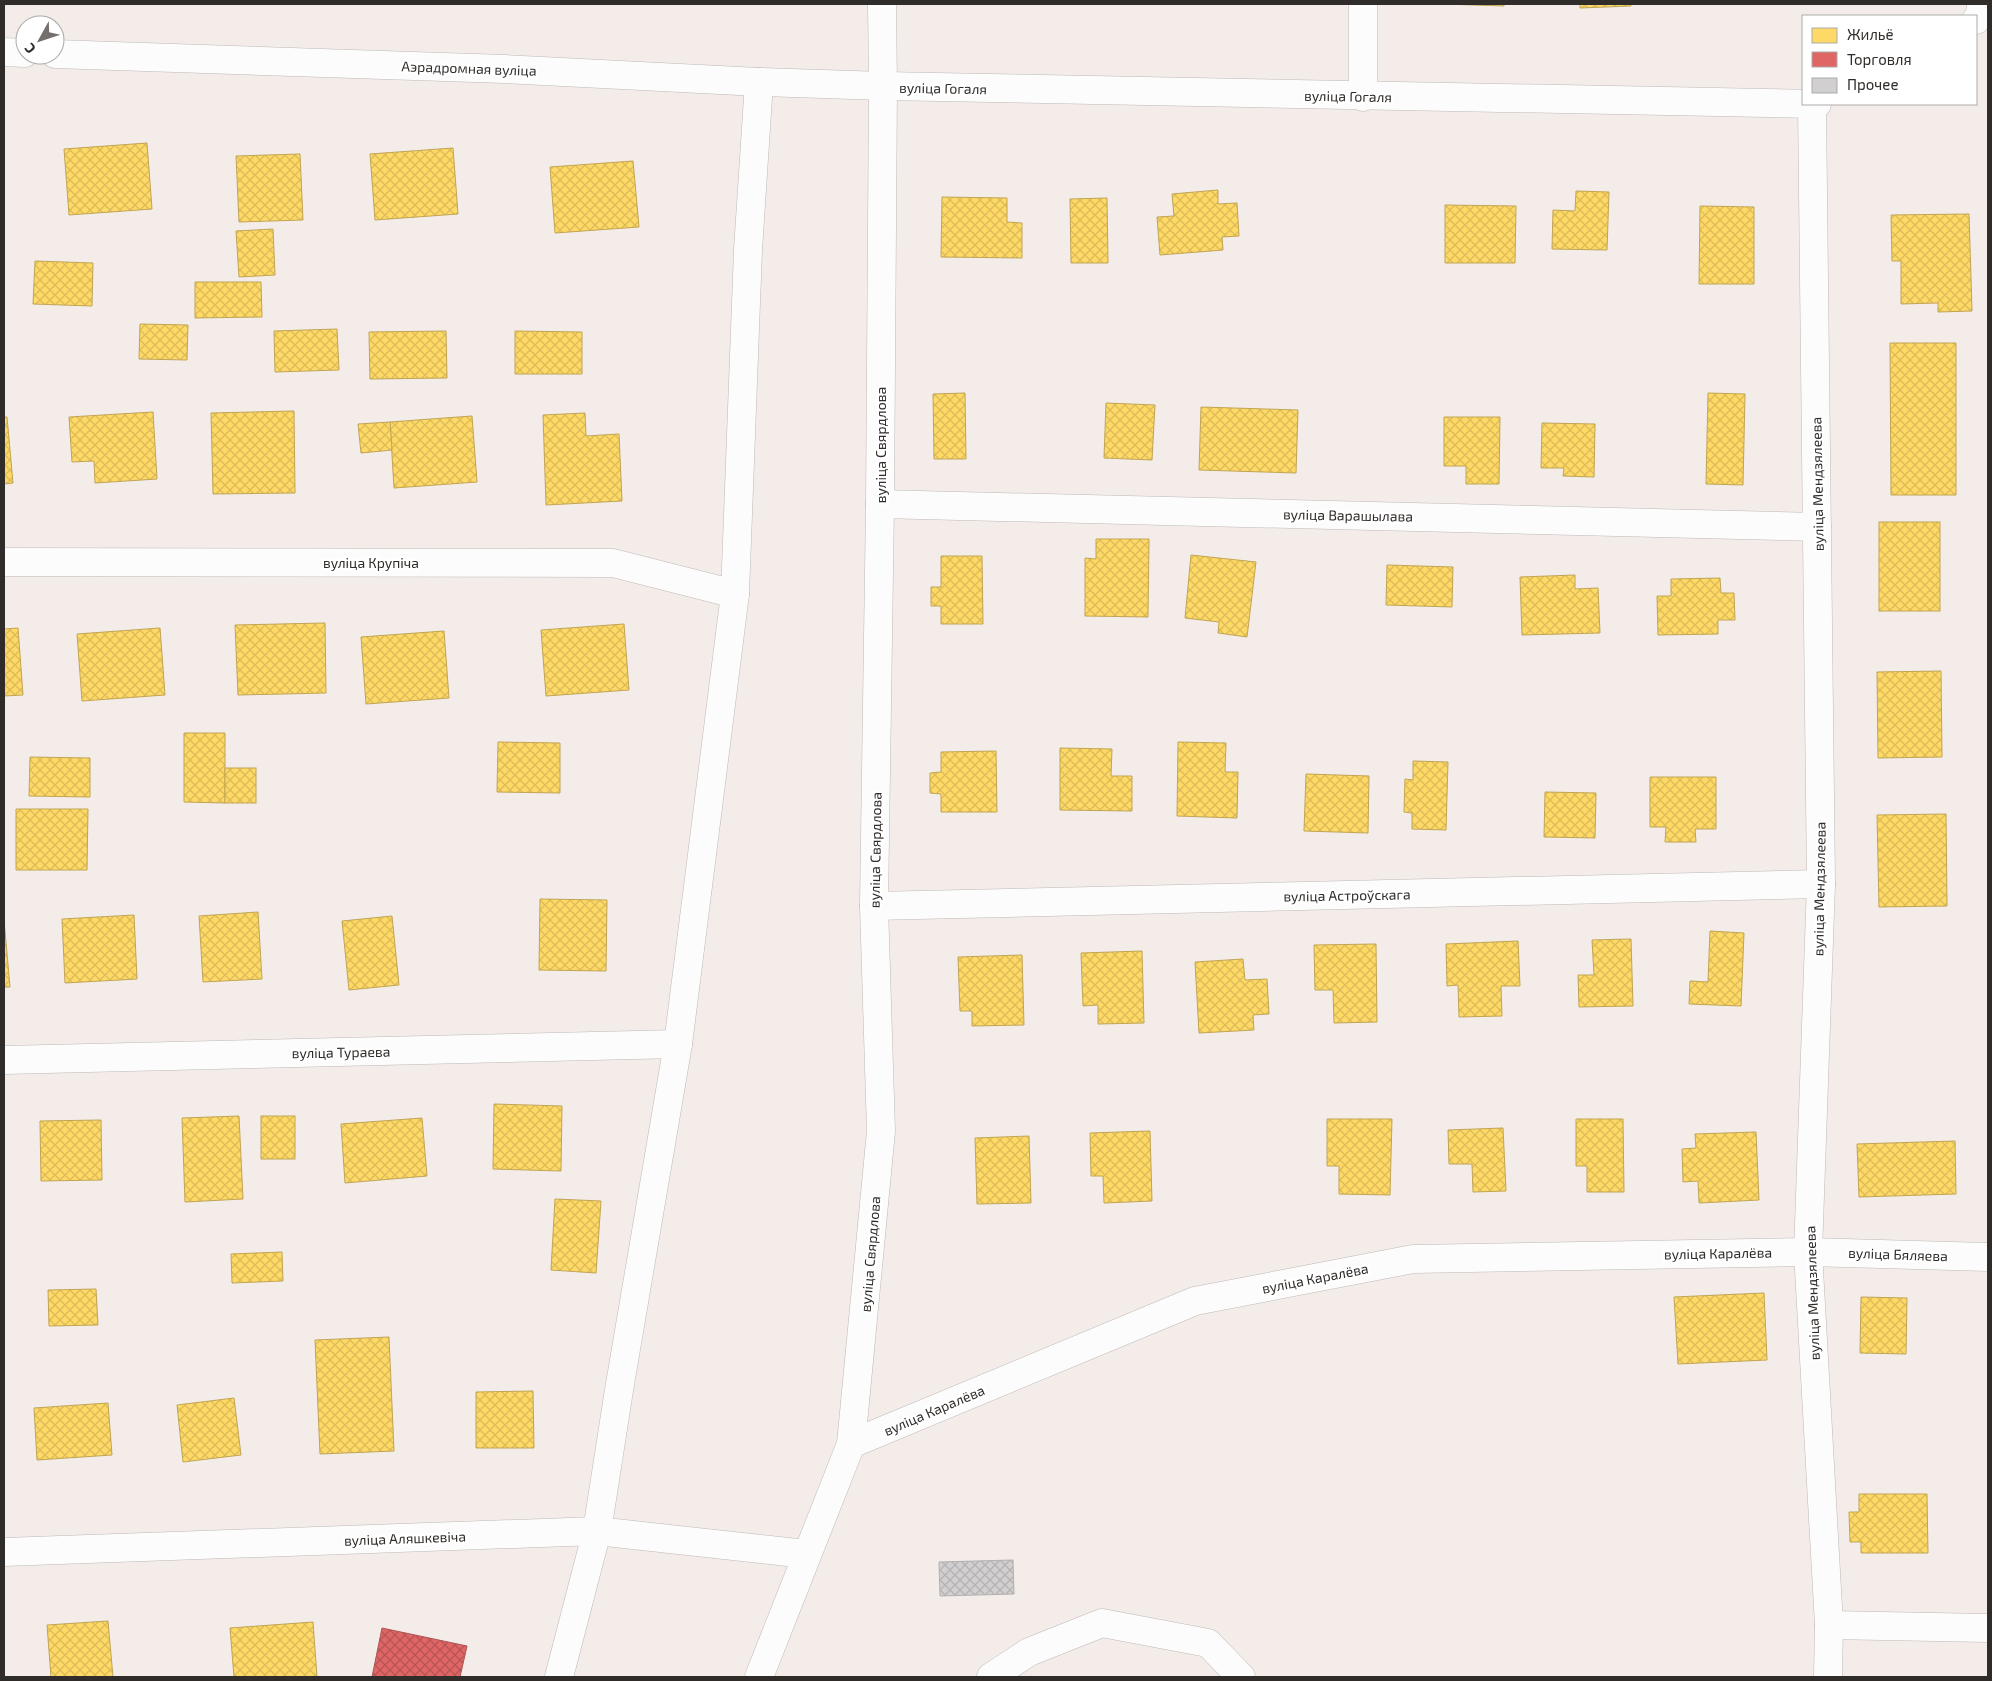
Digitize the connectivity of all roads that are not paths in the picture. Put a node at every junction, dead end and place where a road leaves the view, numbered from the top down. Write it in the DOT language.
graph roads {
  1 [pos="882,4"];
  2 [pos="1363,4"];
  3 [pos="1981,4"];
  4 [pos="1977,19"];
  5 [pos="65,54"];
  6 [pos="759,82"];
  7 [pos="883,86"];
  8 [pos="1363,97"];
  9 [pos="1802,104"];
  10 [pos="1815,105"];
  11 [pos="880,504"];
  12 [pos="1817,527"];
  13 [pos="4,562"];
  14 [pos="735,594"];
  15 [pos="1821,884"];
  16 [pos="874,906"];
  17 [pos="678,1044"];
  18 [pos="4,1060"];
  19 [pos="1808,1252"];
  20 [pos="1988,1257"];
  21 [pos="851,1444"];
  22 [pos="597,1531"];
  23 [pos="4,1552"];
  24 [pos="806,1554"];
  25 [pos="1829,1625"];
  26 [pos="1988,1628"];
  27 [pos="559,1677"];
  28 [pos="759,1677"];
  29 [pos="991,1677"];
  30 [pos="1241,1677"];
  31 [pos="1828,1677"];
  1 -- 7 [label="street, вуліца Свярдлова"];
  2 -- 8 [label="street"];
  3 -- 4 [label="street"];
  5 -- 6 [label="street, Аэрадромная вуліца"];
  6 -- 7 [label="street, Аэрадромная вуліца"];
  6 -- 14 [label="street"];
  7 -- 8 [label="street, вуліца Гогаля"];
  7 -- 11 [label="street, вуліца Свярдлова"];
  8 -- 9 [label="street, вуліца Гогаля"];
  10 -- 12 [label="street, вуліца Мендзялеева"];
  11 -- 12 [label="street, вуліца Варашылава"];
  11 -- 16 [label="street, вуліца Свярдлова"];
  12 -- 15 [label="street, вуліца Мендзялеева"];
  13 -- 14 [label="street, вуліца Крупіча"];
  14 -- 17 [label="street"];
  15 -- 16 [label="street, вуліца Астроўскага"];
  15 -- 19 [label="street, вуліца Мендзялеева"];
  16 -- 21 [label="street, вуліца Свярдлова"];
  17 -- 18 [label="street, вуліца Тураева"];
  17 -- 22 [label="street"];
  19 -- 20 [label="street, вуліца Бяляева"];
  19 -- 21 [label="street, вуліца Каралёва"];
  19 -- 25 [label="street, вуліца Мендзялеева"];
  21 -- 24 [label="street, вуліца Свярдлова"];
  22 -- 23 [label="street, вуліца Аляшкевіча"];
  22 -- 24 [label="street, вуліца Аляшкевіча"];
  22 -- 27 [label="street"];
  24 -- 28 [label="street, вуліца Свярдлова"];
  25 -- 26 [label="street"];
  25 -- 31 [label="street, вуліца Мендзялеева"];
  29 -- 30 [label="street"];
}
